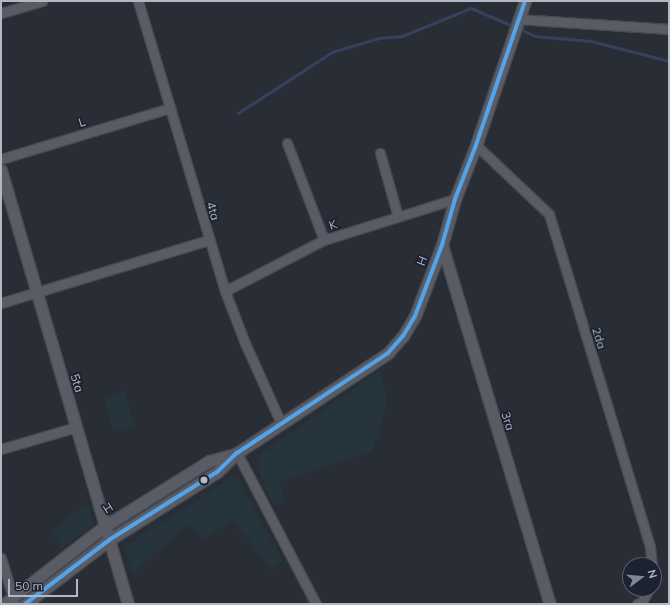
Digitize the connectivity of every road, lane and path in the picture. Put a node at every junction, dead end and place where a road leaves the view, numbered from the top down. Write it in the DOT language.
graph roads {
  1 [pos="42,1"];
  2 [pos="138,1"];
  3 [pos="525,1"];
  4 [pos="1,13"];
  5 [pos="518,19"];
  6 [pos="669,29"];
  7 [pos="170,108"];
  8 [pos="287,143"];
  9 [pos="476,145"];
  10 [pos="380,153"];
  11 [pos="1,159"];
  12 [pos="1,170"];
  13 [pos="455,199"];
  14 [pos="398,217"];
  15 [pos="209,240"];
  16 [pos="324,240"];
  17 [pos="442,245"];
  18 [pos="225,291"];
  19 [pos="37,292"];
  20 [pos="1,303"];
  21 [pos="281,424"];
  22 [pos="76,426"];
  23 [pos="1,449"];
  24 [pos="237,453"];
  25 [pos="105,526"];
  26 [pos="109,540"];
  27 [pos="651,557"];
  28 [pos="1,558"];
  29 [pos="5,585"];
  30 [pos="645,597"];
  31 [pos="14,600"];
  32 [pos="4,604"];
  33 [pos="25,604"];
  34 [pos="128,604"];
  35 [pos="316,604"];
  36 [pos="550,604"];
  37 [pos="637,604"];
  1 -- 4 [label="street"];
  2 -- 7 [label="street, 4ta"];
  3 -- 5 [label="street, H"];
  5 -- 6 [label="street"];
  5 -- 9 [label="street, H"];
  7 -- 11 [label="street, L"];
  7 -- 15 [label="street, 4ta"];
  8 -- 16 [label="street"];
  9 -- 13 [label="street, H"];
  9 -- 27 [label="street, 2da"];
  10 -- 14 [label="street"];
  12 -- 19 [label="street, 5ta"];
  13 -- 14 [label="street, K"];
  13 -- 17 [label="street, H"];
  14 -- 16 [label="street, K"];
  15 -- 18 [label="street, 4ta"];
  15 -- 19 [label="street"];
  16 -- 18 [label="street, K"];
  17 -- 21 [label="street, H"];
  17 -- 36 [label="street, 3ra"];
  18 -- 21 [label="street, 4ta"];
  19 -- 20 [label="street"];
  19 -- 22 [label="street, 5ta"];
  21 -- 24 [label="street, H"];
  22 -- 23 [label="street"];
  22 -- 25 [label="street, 5ta"];
  24 -- 25 [label="street, H"];
  24 -- 26 [label="street, H"];
  24 -- 35 [label="street"];
  25 -- 26 [label="street, 5ta"];
  25 -- 31 [label="street, H"];
  26 -- 33 [label="street, H"];
  26 -- 34 [label="street, 5ta"];
  28 -- 29 [label="street"];
  29 -- 31 [label="street"];
  30 -- 37 [label="street"];
  31 -- 32 [label="street, H"];
}
